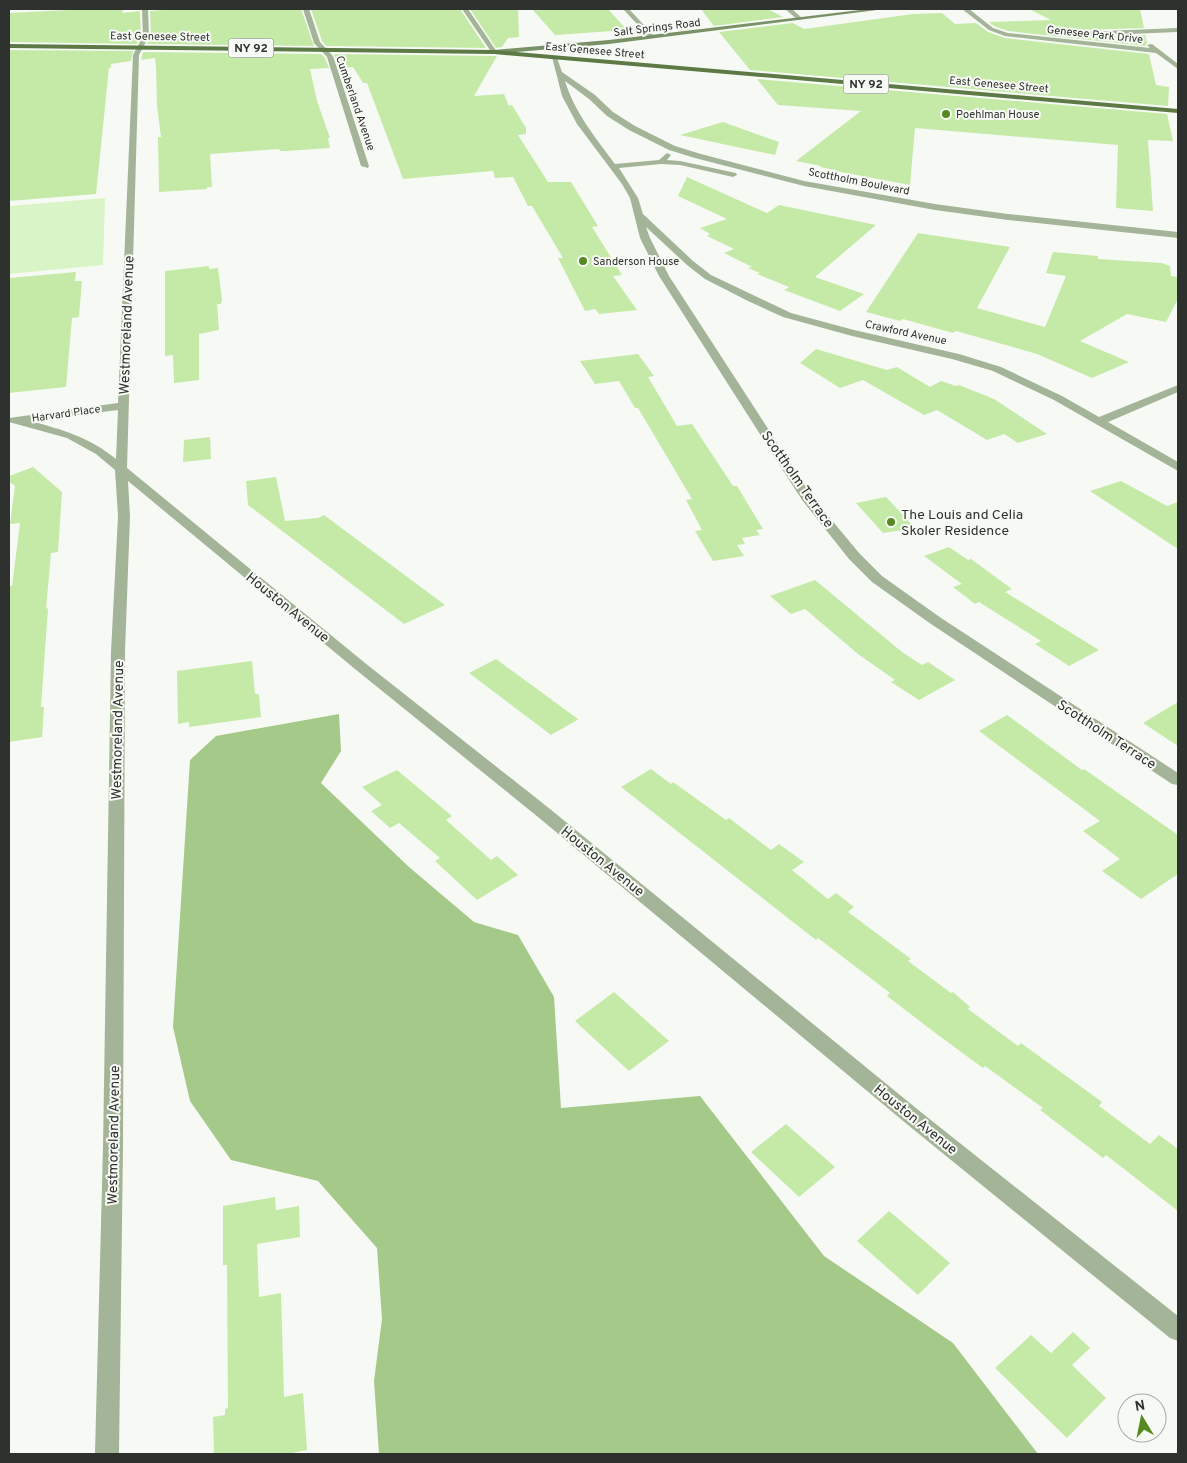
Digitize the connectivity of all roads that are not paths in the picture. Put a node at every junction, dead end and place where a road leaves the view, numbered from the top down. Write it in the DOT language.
graph roads {
  1 [pos="145,9"];
  2 [pos="306,9"];
  3 [pos="465,9"];
  4 [pos="626,9"];
  5 [pos="788,9"];
  6 [pos="882,9"];
  7 [pos="965,9"];
  8 [pos="800,19"];
  9 [pos="1178,30"];
  10 [pos="1145,31"];
  11 [pos="652,37"];
  12 [pos="1033,38"];
  13 [pos="9,46"];
  14 [pos="140,47"];
  15 [pos="322,49"];
  16 [pos="1156,51"];
  17 [pos="494,52"];
  18 [pos="554,58"];
  19 [pos="1178,67"];
  20 [pos="560,74"];
  21 [pos="1178,111"];
  22 [pos="672,148"];
  23 [pos="661,162"];
  24 [pos="365,166"];
  25 [pos="615,166"];
  26 [pos="741,177"];
  27 [pos="760,182"];
  28 [pos="637,214"];
  29 [pos="1025,229"];
  30 [pos="1178,235"];
  31 [pos="1154,242"];
  32 [pos="1178,244"];
  33 [pos="1178,388"];
  34 [pos="123,406"];
  35 [pos="1100,420"];
  36 [pos="11,421"];
  37 [pos="1178,467"];
  38 [pos="121,469"];
  39 [pos="1178,780"];
  40 [pos="1178,1330"];
  41 [pos="108,1454"];
  1 -- 14 [label="street, Westmoreland Avenue"];
  2 -- 15 [label="street, Cumberland Avenue"];
  3 -- 17 [label="street"];
  4 -- 11 [label="street"];
  5 -- 8 [label="street"];
  6 -- 8 [label="street, Salt Springs Road"];
  7 -- 12 [label="street, Genesee Park Drive"];
  8 -- 11 [label="street, Salt Springs Road"];
  9 -- 10 [label="street, Genesee Park Drive"];
  10 -- 12 [label="street, Genesee Park Drive"];
  10 -- 16 [label="street, Genesee Park Drive"];
  11 -- 17 [label="street, Salt Springs Road"];
  12 -- 16 [label="street, Genesee Park Drive"];
  13 -- 14 [label="main road, East Genesee Street / NY 92"];
  14 -- 15 [label="main road, East Genesee Street / NY 92"];
  14 -- 34 [label="street, Westmoreland Avenue"];
  15 -- 17 [label="main road, East Genesee Street / NY 92"];
  15 -- 24 [label="street, Cumberland Avenue"];
  16 -- 19 [label="street, Genesee Park Drive"];
  17 -- 18 [label="main road, East Genesee Street / NY 92"];
  18 -- 20 [label="street"];
  18 -- 21 [label="main road, East Genesee Street / NY 92"];
  20 -- 22 [label="street, Scottholm Boulevard"];
  20 -- 25 [label="street"];
  22 -- 23 [label="street"];
  22 -- 30 [label="street, Scottholm Boulevard"];
  23 -- 25 [label="street"];
  23 -- 26 [label="street"];
  25 -- 28 [label="street, Scottholm Terrace"];
  27 -- 29 [label="street, Scottholm Boulevard"];
  28 -- 35 [label="street, Crawford Avenue"];
  28 -- 39 [label="street, Scottholm Terrace"];
  31 -- 32 [label="street"];
  33 -- 35 [label="street"];
  34 -- 36 [label="street, Harvard Place"];
  34 -- 38 [label="street, Westmoreland Avenue"];
  35 -- 37 [label="street, Crawford Avenue"];
  36 -- 38 [label="street, Houston Avenue"];
  38 -- 40 [label="street, Houston Avenue"];
  38 -- 41 [label="street, Westmoreland Avenue"];
}
